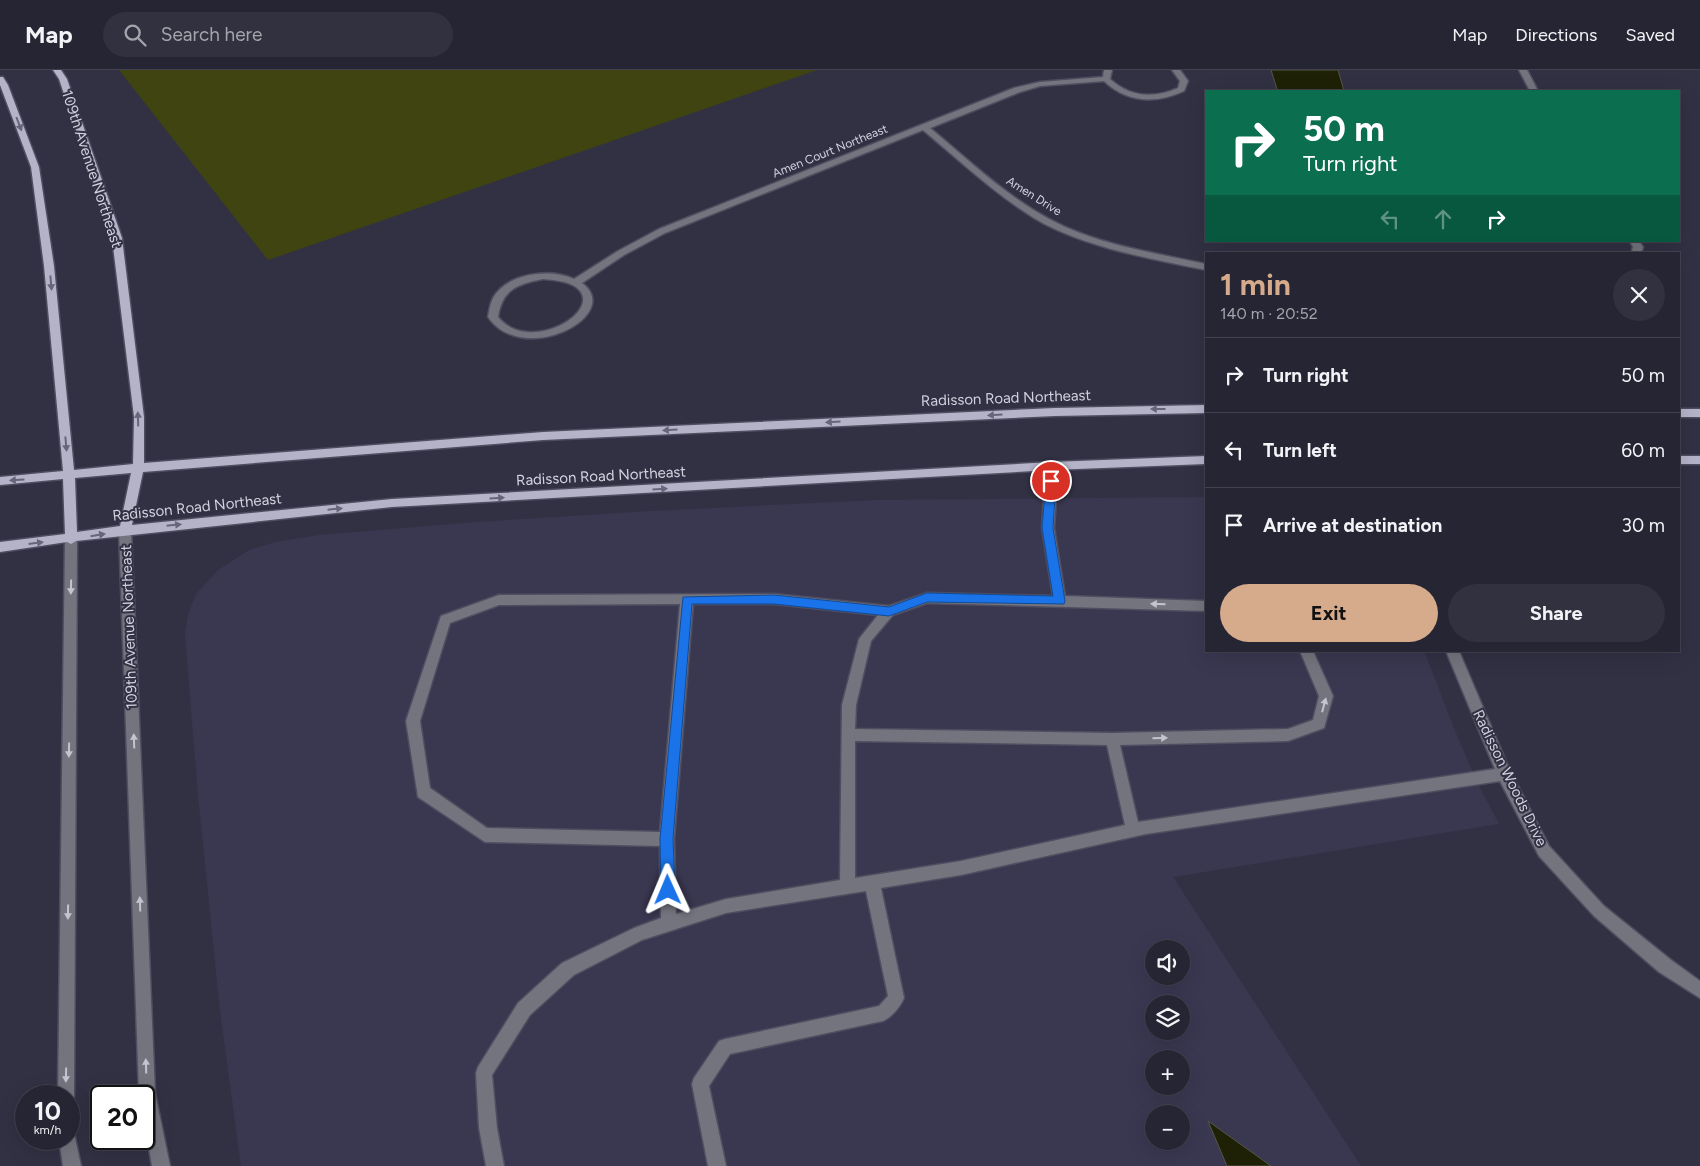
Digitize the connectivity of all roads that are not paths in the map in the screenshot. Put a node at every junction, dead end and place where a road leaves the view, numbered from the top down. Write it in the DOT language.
graph roads {
  1 [pos="57,70"];
  2 [pos="1176,70"];
  3 [pos="1523,70"];
  4 [pos="1107,75"];
  5 [pos="0,80"];
  6 [pos="1533,90"];
  7 [pos="924,127"];
  8 [pos="1205,267"];
  9 [pos="576,282"];
  10 [pos="1205,409"];
  11 [pos="1680,413"];
  12 [pos="1700,413"];
  13 [pos="1205,460"];
  14 [pos="1680,460"];
  15 [pos="1700,460"];
  16 [pos="1052,466"];
  17 [pos="138,468"];
  18 [pos="69,476"];
  19 [pos="0,481"];
  20 [pos="125,530"];
  21 [pos="71,539"];
  22 [pos="0,547"];
  23 [pos="687,600"];
  24 [pos="1060,601"];
  25 [pos="1205,606"];
  26 [pos="889,611"];
  27 [pos="1306,652"];
  28 [pos="1452,652"];
  29 [pos="848,735"];
  30 [pos="1112,739"];
  31 [pos="1504,774"];
  32 [pos="1133,830"];
  33 [pos="667,839"];
  34 [pos="872,883"];
  35 [pos="847,887"];
  36 [pos="669,924"];
  37 [pos="1700,990"];
  38 [pos="66,1085"];
  39 [pos="70,1150"];
  40 [pos="72,1166"];
  41 [pos="161,1166"];
  42 [pos="495,1166"];
  43 [pos="717,1166"];
  17 -- 1 [label="main road, 109th Avenue Northeast, one-way"];
  2 -- 4 [label="street"];
  3 -- 6 [label="street"];
  4 -- 7 [label="street, Amen Court Northeast"];
  5 -- 18 [label="main road, one-way"];
  7 -- 8 [label="street, Amen Drive"];
  7 -- 9 [label="street, Amen Court Northeast"];
  9 -- 9 [label="street"];
  10 -- 17 [label="main road, Radisson Road Northeast, one-way"];
  11 -- 12 [label="main road"];
  13 -- 16 [label="main road, Radisson Road Northeast"];
  14 -- 15 [label="main road"];
  20 -- 16 [label="main road, Radisson Road Northeast, one-way"];
  16 -- 24 [label="street"];
  17 -- 18 [label="main road, Radisson Road Northeast"];
  17 -- 20 [label="main road, 109th Avenue Northeast"];
  18 -- 19 [label="main road, Radisson Road Northeast, one-way"];
  18 -- 21 [label="main road"];
  21 -- 20 [label="main road, Radisson Road Northeast, one-way"];
  41 -- 20 [label="street, 109th Avenue Northeast, one-way"];
  22 -- 21 [label="main road, Radisson Road Northeast, one-way"];
  21 -- 38 [label="street, one-way"];
  23 -- 26 [label="street"];
  23 -- 33 [label="street"];
  23 -- 33 [label="street"];
  25 -- 24 [label="street, one-way"];
  24 -- 26 [label="street"];
  26 -- 29 [label="street"];
  30 -- 27 [label="street, one-way"];
  28 -- 31 [label="street, Radisson Woods Drive"];
  29 -- 30 [label="street"];
  29 -- 35 [label="street"];
  30 -- 32 [label="street"];
  31 -- 32 [label="street"];
  31 -- 37 [label="street, Radisson Woods Drive"];
  32 -- 34 [label="street"];
  33 -- 36 [label="street"];
  34 -- 35 [label="street"];
  34 -- 43 [label="street"];
  35 -- 36 [label="street"];
  36 -- 42 [label="street"];
  39 -- 40 [label="street"];
}
